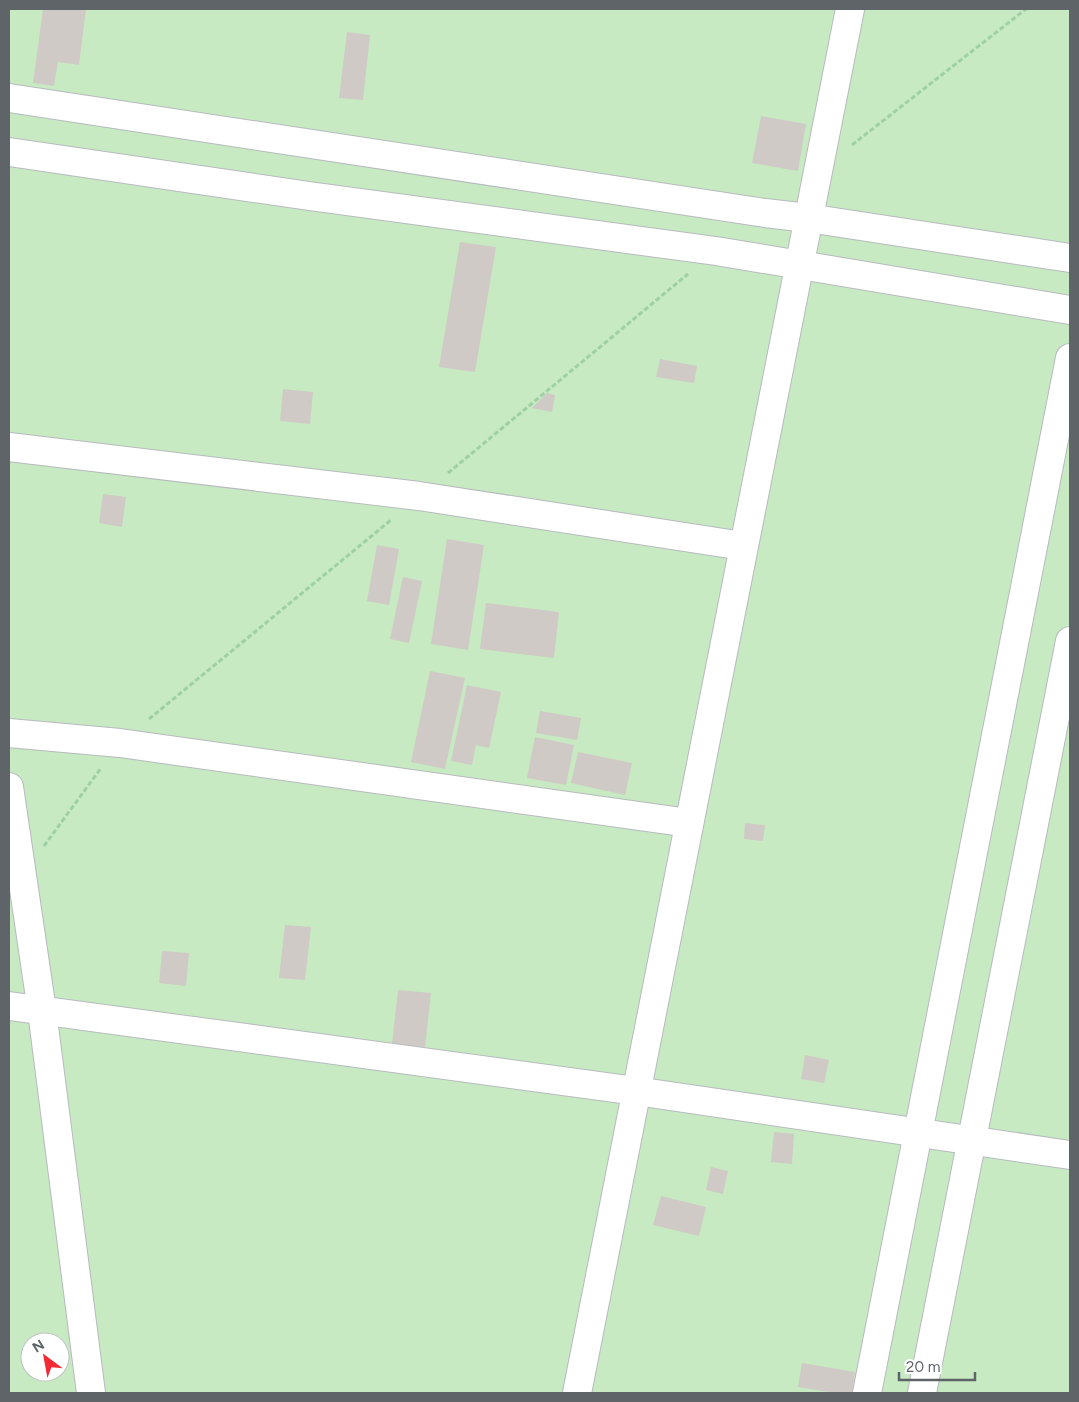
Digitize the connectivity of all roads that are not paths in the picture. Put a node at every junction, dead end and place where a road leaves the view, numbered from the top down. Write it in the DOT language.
graph roads {
  1 [pos="850,9"];
  2 [pos="9,98"];
  3 [pos="9,152"];
  4 [pos="808,218"];
  5 [pos="1070,258"];
  6 [pos="798,265"];
  7 [pos="1070,310"];
  8 [pos="1070,358"];
  9 [pos="9,447"];
  10 [pos="743,546"];
  11 [pos="1070,640"];
  12 [pos="9,733"];
  13 [pos="9,787"];
  14 [pos="689,823"];
  15 [pos="9,1006"];
  16 [pos="42,1011"];
  17 [pos="636,1091"];
  18 [pos="918,1133"];
  19 [pos="972,1141"];
  20 [pos="1070,1155"];
  21 [pos="91,1393"];
  22 [pos="577,1393"];
  23 [pos="867,1393"];
  24 [pos="922,1393"];
  1 -- 4 [label="street"];
  2 -- 4 [label="street"];
  3 -- 6 [label="street"];
  4 -- 5 [label="street"];
  4 -- 6 [label="street"];
  6 -- 7 [label="street"];
  6 -- 10 [label="street"];
  8 -- 18 [label="street"];
  9 -- 10 [label="street"];
  10 -- 14 [label="street"];
  11 -- 19 [label="street"];
  12 -- 14 [label="street"];
  13 -- 16 [label="street"];
  14 -- 17 [label="street"];
  15 -- 16 [label="street"];
  16 -- 17 [label="street"];
  16 -- 21 [label="street"];
  17 -- 18 [label="street"];
  17 -- 22 [label="street"];
  18 -- 19 [label="street"];
  18 -- 23 [label="street"];
  19 -- 20 [label="street"];
  19 -- 24 [label="street"];
}
